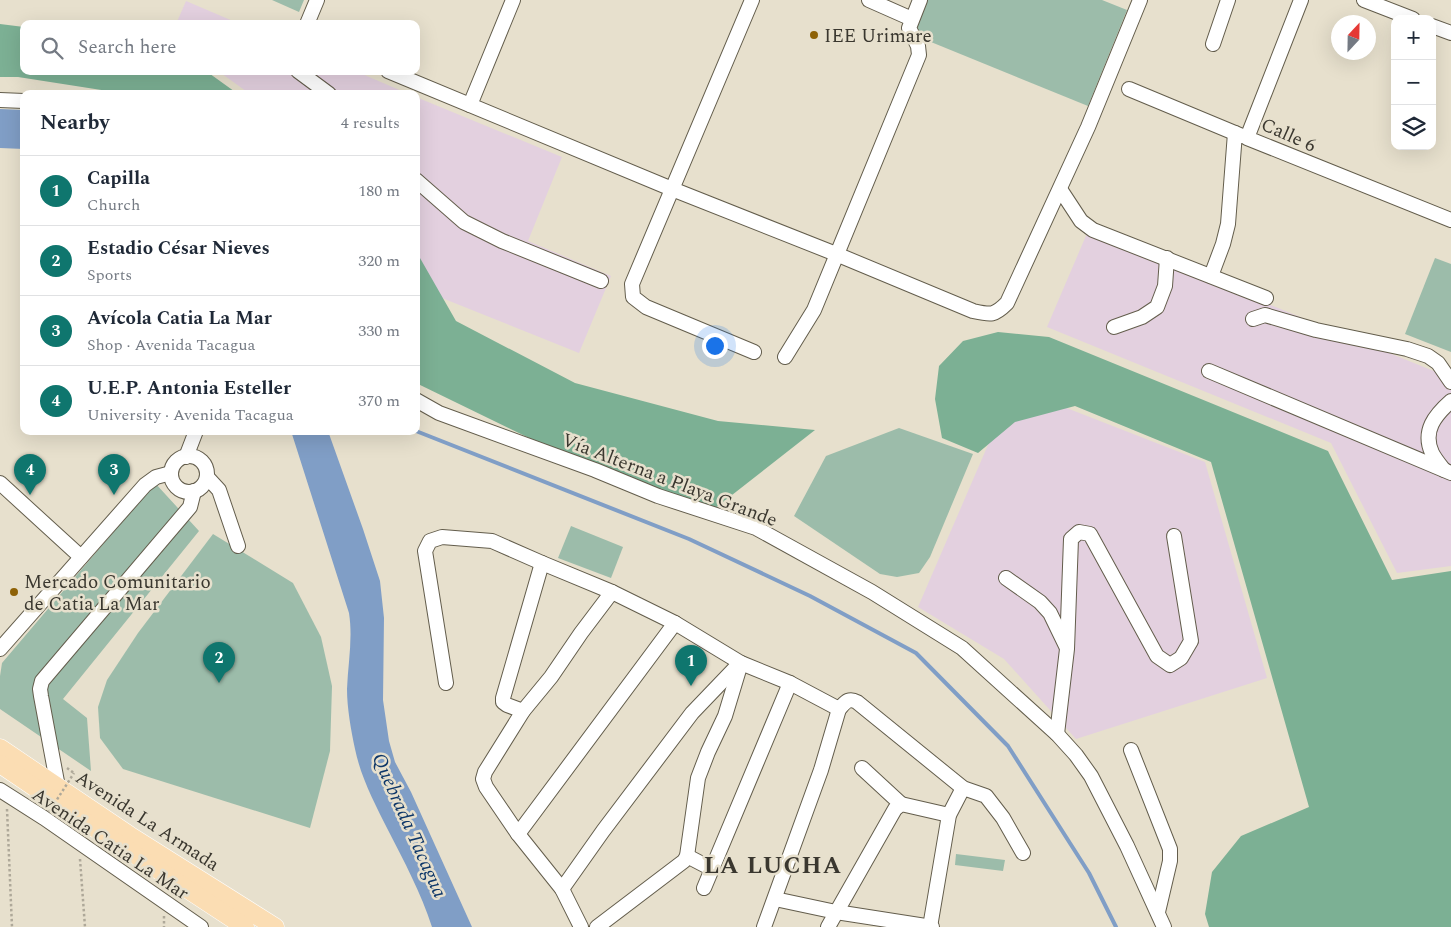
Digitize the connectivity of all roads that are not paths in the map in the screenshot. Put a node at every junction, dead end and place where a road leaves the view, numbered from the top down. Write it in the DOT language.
graph roads {
  1 [pos="316,0"];
  2 [pos="513,0"];
  3 [pos="752,0"];
  4 [pos="869,0"];
  5 [pos="920,0"];
  6 [pos="1140,0"];
  7 [pos="1228,0"];
  8 [pos="1301,0"];
  9 [pos="1364,0"];
  10 [pos="1403,15"];
  11 [pos="912,19"];
  12 [pos="308,20"];
  13 [pos="1436,28"];
  14 [pos="1451,34"];
  15 [pos="1213,44"];
  16 [pos="303,75"];
  17 [pos="398,75"];
  18 [pos="1130,89"];
  19 [pos="324,90"];
  20 [pos="0,100"];
  21 [pos="20,101"];
  22 [pos="470,105"];
  23 [pos="1241,136"];
  24 [pos="420,184"];
  25 [pos="1060,189"];
  26 [pos="672,190"];
  27 [pos="1451,220"];
  28 [pos="836,254"];
  29 [pos="1167,258"];
  30 [pos="1211,276"];
  31 [pos="601,281"];
  32 [pos="1266,298"];
  33 [pos="1253,319"];
  34 [pos="1114,327"];
  35 [pos="754,352"];
  36 [pos="785,357"];
  37 [pos="1209,371"];
  38 [pos="1451,382"];
  39 [pos="1451,400"];
  40 [pos="420,402"];
  41 [pos="194,435"];
  42 [pos="186,456"];
  43 [pos="1447,471"];
  44 [pos="171,473"];
  45 [pos="207,477"];
  46 [pos="0,483"];
  47 [pos="194,491"];
  48 [pos="1174,536"];
  49 [pos="238,546"];
  50 [pos="81,557"];
  51 [pos="542,564"];
  52 [pos="1006,578"];
  53 [pos="612,592"];
  54 [pos="676,623"];
  55 [pos="1067,648"];
  56 [pos="0,649"];
  57 [pos="741,663"];
  58 [pos="446,683"];
  59 [pos="790,683"];
  60 [pos="839,709"];
  61 [pos="523,711"];
  62 [pos="1057,734"];
  63 [pos="0,748"];
  64 [pos="1131,750"];
  65 [pos="0,764"];
  66 [pos="862,768"];
  67 [pos="58,787"];
  68 [pos="963,788"];
  69 [pos="3,793"];
  70 [pos="901,804"];
  71 [pos="949,815"];
  72 [pos="518,834"];
  73 [pos="1023,853"];
  74 [pos="687,856"];
  75 [pos="712,869"];
  76 [pos="704,888"];
  77 [pos="562,890"];
  78 [pos="774,899"];
  79 [pos="836,912"];
  80 [pos="1158,912"];
  81 [pos="201,927"];
  82 [pos="245,927"];
  83 [pos="275,927"];
  84 [pos="582,927"];
  85 [pos="597,927"];
  86 [pos="764,927"];
  87 [pos="828,927"];
  88 [pos="931,927"];
  89 [pos="1164,927"];
  1 -- 12 [label="street"];
  2 -- 22 [label="street"];
  3 -- 26 [label="street"];
  4 -- 11 [label="street"];
  5 -- 11 [label="street"];
  6 -- 25 [label="street"];
  7 -- 15 [label="street"];
  8 -- 23 [label="street, Calle 6"];
  9 -- 10 [label="street"];
  11 -- 28 [label="street"];
  13 -- 14 [label="street"];
  16 -- 19 [label="street"];
  17 -- 22 [label="street"];
  18 -- 23 [label="street"];
  20 -- 21 [label="street"];
  22 -- 26 [label="street"];
  23 -- 27 [label="street, Calle 6"];
  23 -- 30 [label="street"];
  24 -- 31 [label="street"];
  25 -- 28 [label="street"];
  25 -- 29 [label="street"];
  26 -- 28 [label="street"];
  26 -- 35 [label="street"];
  28 -- 36 [label="street"];
  29 -- 30 [label="street"];
  29 -- 34 [label="street"];
  30 -- 32 [label="street"];
  33 -- 38 [label="street"];
  37 -- 43 [label="street"];
  39 -- 43 [label="street"];
  40 -- 62 [label="street, Vía Alterna a Playa Grande"];
  41 -- 42 [label="street"];
  42 -- 44 [label="street"];
  42 -- 45 [label="street"];
  44 -- 47 [label="street"];
  44 -- 50 [label="street"];
  45 -- 47 [label="street"];
  45 -- 49 [label="street"];
  46 -- 50 [label="street"];
  47 -- 67 [label="street"];
  48 -- 55 [label="street"];
  50 -- 56 [label="street"];
  51 -- 53 [label="street"];
  51 -- 58 [label="street"];
  51 -- 61 [label="street"];
  52 -- 55 [label="street"];
  53 -- 54 [label="street"];
  53 -- 61 [label="street"];
  54 -- 57 [label="street"];
  54 -- 72 [label="street"];
  55 -- 62 [label="street"];
  57 -- 59 [label="street"];
  57 -- 74 [label="street"];
  57 -- 77 [label="street"];
  59 -- 60 [label="street"];
  59 -- 75 [label="street"];
  60 -- 68 [label="street"];
  60 -- 78 [label="street"];
  61 -- 72 [label="street"];
  62 -- 80 [label="street, Vía Alterna a Playa Grande"];
  63 -- 67 [label="main road, Avenida La Armada"];
  64 -- 80 [label="street"];
  65 -- 82 [label="main road, Avenida La Armada"];
  66 -- 70 [label="street"];
  67 -- 83 [label="main road, Avenida La Armada"];
  68 -- 71 [label="street"];
  68 -- 73 [label="street"];
  69 -- 81 [label="street, Avenida Catia La Mar"];
  70 -- 71 [label="street"];
  70 -- 79 [label="street"];
  71 -- 88 [label="street"];
  72 -- 77 [label="street"];
  74 -- 75 [label="street"];
  74 -- 85 [label="street"];
  75 -- 76 [label="street"];
  77 -- 84 [label="street"];
  78 -- 79 [label="street"];
  78 -- 86 [label="street"];
  79 -- 87 [label="street"];
  79 -- 88 [label="street"];
  80 -- 89 [label="street, Vía Alterna a Playa Grande"];
}
